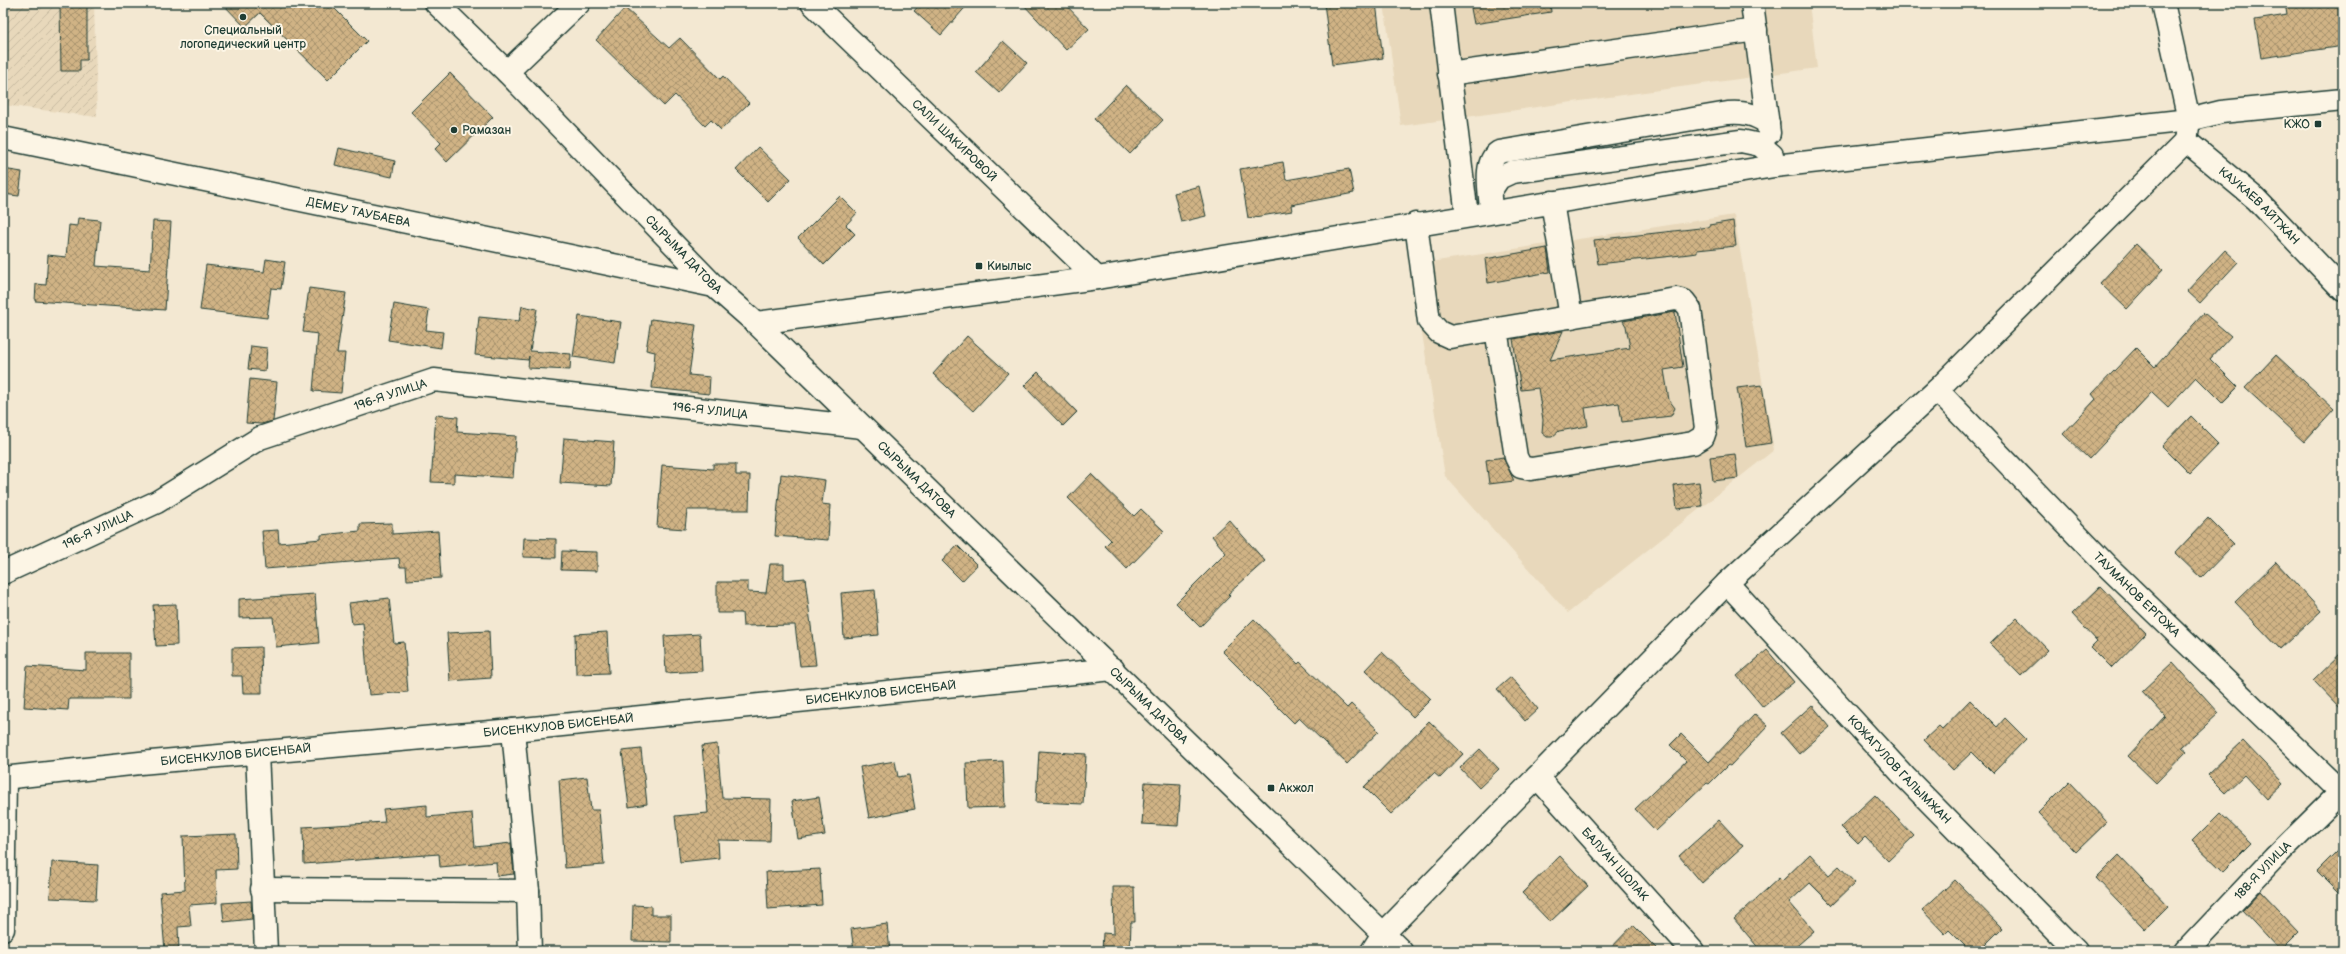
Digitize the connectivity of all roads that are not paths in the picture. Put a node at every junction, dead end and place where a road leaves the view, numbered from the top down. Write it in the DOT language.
graph roads {
  1 [pos="436,3"];
  2 [pos="578,3"];
  3 [pos="812,3"];
  4 [pos="1441,3"];
  5 [pos="1752,3"];
  6 [pos="2163,3"];
  7 [pos="1756,30"];
  8 [pos="507,72"];
  9 [pos="1449,74"];
  10 [pos="2343,100"];
  11 [pos="2189,120"];
  12 [pos="1768,123"];
  13 [pos="3,138"];
  14 [pos="2186,141"];
  15 [pos="1773,160"];
  16 [pos="1491,190"];
  17 [pos="1552,202"];
  18 [pos="1491,212"];
  19 [pos="1466,216"];
  20 [pos="1416,224"];
  21 [pos="1097,278"];
  22 [pos="714,286"];
  23 [pos="2343,290"];
  24 [pos="1571,317"];
  25 [pos="756,323"];
  26 [pos="1496,329"];
  27 [pos="1937,390"];
  28 [pos="862,427"];
  29 [pos="3,573"];
  30 [pos="1727,583"];
  31 [pos="1113,669"];
  32 [pos="513,730"];
  33 [pos="257,753"];
  34 [pos="1537,777"];
  35 [pos="4,778"];
  36 [pos="2342,793"];
  37 [pos="262,889"];
  38 [pos="528,891"];
  39 [pos="3,929"];
  40 [pos="1378,942"];
  41 [pos="266,951"];
  42 [pos="530,951"];
  43 [pos="1401,951"];
  44 [pos="1693,951"];
  45 [pos="2076,951"];
  46 [pos="2186,951"];
  1 -- 8 [label="street, СЫРЫМА ДАТОВА"];
  2 -- 8 [label="street"];
  3 -- 21 [label="street, САЛИ ШАКИРОВОЙ"];
  4 -- 9 [label="street"];
  5 -- 7 [label="street"];
  6 -- 11 [label="street"];
  7 -- 9 [label="street"];
  7 -- 12 [label="street"];
  8 -- 22 [label="street, СЫРЫМА ДАТОВА"];
  9 -- 19 [label="street"];
  10 -- 11 [label="street"];
  11 -- 14 [label="street"];
  11 -- 15 [label="street"];
  12 -- 15 [label="street"];
  12 -- 16 [label="street"];
  13 -- 22 [label="street, ДЕМЕУ ТАУБАЕВА"];
  14 -- 23 [label="street, КАУКАЕВ АЙТЖАН"];
  14 -- 27 [label="street"];
  15 -- 16 [label="street"];
  15 -- 17 [label="street"];
  16 -- 18 [label="street"];
  17 -- 18 [label="street"];
  17 -- 24 [label="street"];
  18 -- 19 [label="street"];
  19 -- 20 [label="street"];
  20 -- 21 [label="street"];
  20 -- 26 [label="street"];
  21 -- 25 [label="street"];
  22 -- 25 [label="street, СЫРЫМА ДАТОВА"];
  24 -- 26 [label="street"];
  24 -- 26 [label="street"];
  25 -- 28 [label="street, СЫРЫМА ДАТОВА"];
  27 -- 30 [label="street"];
  27 -- 36 [label="street, ТАУМАНОВ ЕРГОЖА"];
  28 -- 29 [label="street, 196-Я УЛИЦА"];
  28 -- 31 [label="street, СЫРЫМА ДАТОВА"];
  30 -- 34 [label="street"];
  30 -- 45 [label="street, КОЖАГУЛОВ ГАЛЫМЖАН"];
  31 -- 32 [label="street, БИСЕНКУЛОВ БИСЕНБАЙ"];
  31 -- 40 [label="street, СЫРЫМА ДАТОВА"];
  32 -- 33 [label="street, БИСЕНКУЛОВ БИСЕНБАЙ"];
  32 -- 38 [label="street"];
  33 -- 35 [label="street, БИСЕНКУЛОВ БИСЕНБАЙ"];
  33 -- 37 [label="street"];
  34 -- 40 [label="street"];
  34 -- 44 [label="street, БАЛУАН ШОЛАК"];
  35 -- 39 [label="street"];
  36 -- 46 [label="street, 188-Я УЛИЦА"];
  37 -- 38 [label="street"];
  37 -- 41 [label="street"];
  38 -- 42 [label="street"];
  40 -- 43 [label="street, СЫРЫМА ДАТОВА"];
}
